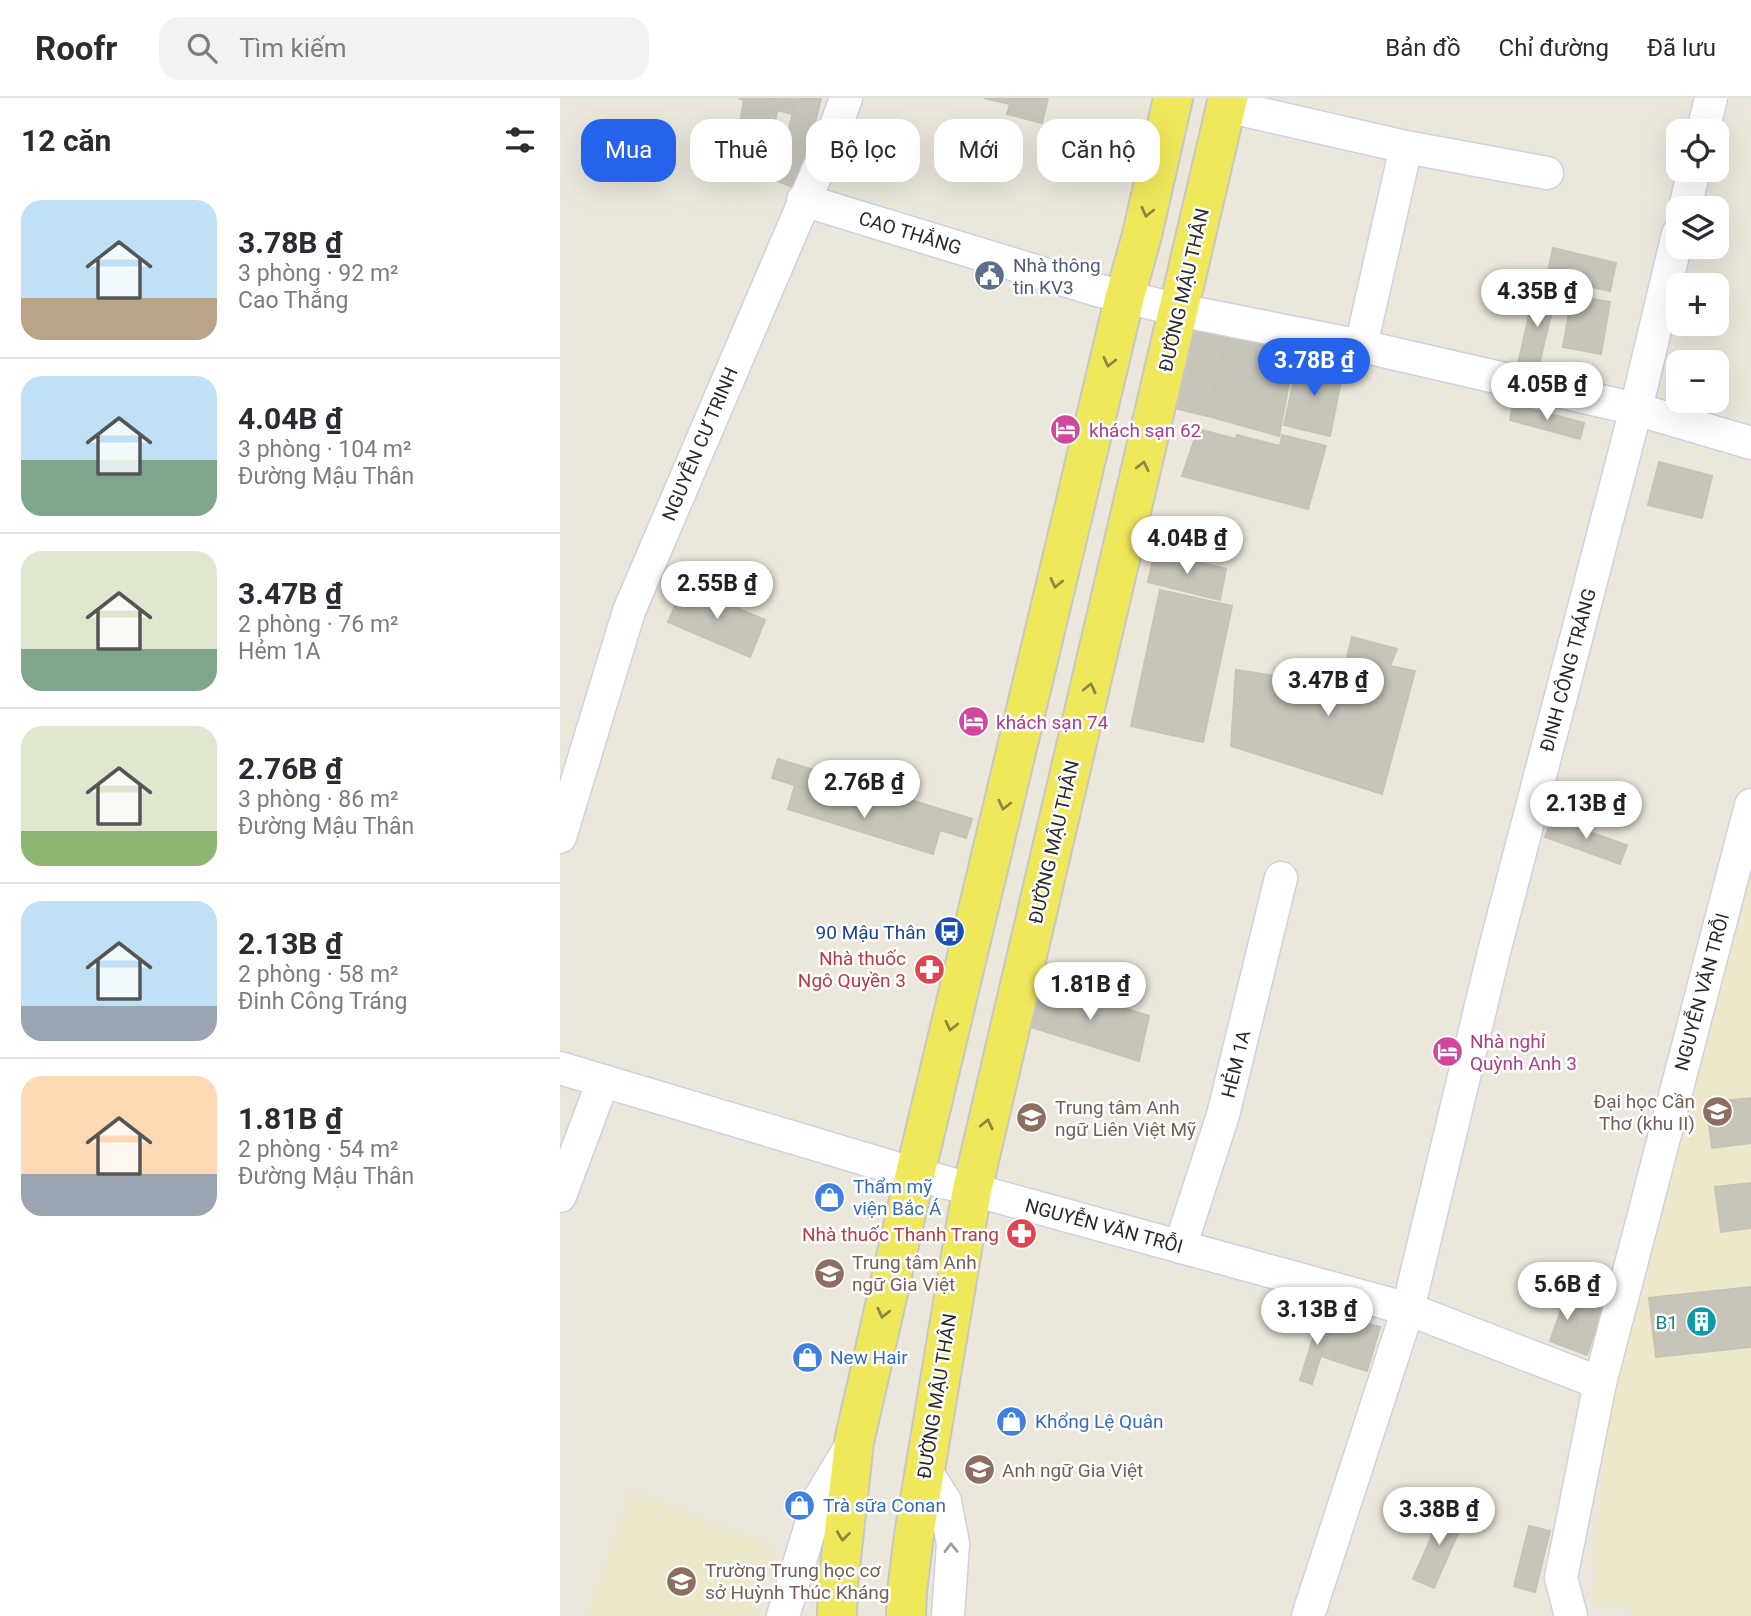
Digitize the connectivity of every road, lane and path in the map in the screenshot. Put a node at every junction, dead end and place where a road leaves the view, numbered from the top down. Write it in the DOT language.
graph roads {
  1 [pos="846,98"];
  2 [pos="1173,98"];
  3 [pos="1712,98"];
  4 [pos="1227,102"];
  5 [pos="1706,119"];
  6 [pos="1406,147"];
  7 [pos="1546,173"];
  8 [pos="803,200"];
  9 [pos="1672,259"];
  10 [pos="1125,296"];
  11 [pos="1179,310"];
  12 [pos="1361,346"];
  13 [pos="1636,409"];
  14 [pos="1751,443"];
  15 [pos="1751,804"];
  16 [pos="560,837"];
  17 [pos="1281,878"];
  18 [pos="560,1068"];
  19 [pos="603,1081"];
  20 [pos="915,1174"];
  21 [pos="972,1190"];
  22 [pos="560,1196"];
  23 [pos="1180,1247"];
  24 [pos="1408,1310"];
  25 [pos="1600,1383"];
  26 [pos="854,1442"];
  27 [pos="925,1470"];
  28 [pos="837,1601"];
  29 [pos="907,1603"];
  30 [pos="783,1616"];
  31 [pos="948,1616"];
  32 [pos="1307,1616"];
  33 [pos="1571,1616"];
  1 -- 8 [label="street, NGUYỄN CƯ TRINH"];
  2 -- 10 [label="main road, one-way"];
  3 -- 5 [label="street"];
  4 -- 6 [label="street"];
  4 -- 11 [label="main road, ĐƯỜNG MẬU THÂN"];
  6 -- 7 [label="street"];
  6 -- 12 [label="street"];
  8 -- 10 [label="street, CAO THẮNG"];
  8 -- 16 [label="street, NGUYỄN CƯ TRINH"];
  9 -- 13 [label="street, ĐINH CÔNG TRÁNG"];
  10 -- 11 [label="street, CAO THẮNG"];
  10 -- 20 [label="main road, one-way"];
  11 -- 12 [label="street, CAO THẮNG"];
  21 -- 11 [label="main road, ĐƯỜNG MẬU THÂN, one-way"];
  12 -- 13 [label="street, CAO THẮNG"];
  13 -- 14 [label="street, CAO THẮNG"];
  13 -- 24 [label="street, ĐINH CÔNG TRÁNG"];
  15 -- 25 [label="street, NGUYỄN VĂN TRỖI"];
  17 -- 23 [label="street, HẺM 1A"];
  18 -- 19 [label="street"];
  19 -- 20 [label="street, NGUYỄN VĂN TRỖI"];
  19 -- 22 [label="street"];
  20 -- 21 [label="street, NGUYỄN VĂN TRỖI"];
  20 -- 26 [label="main road, one-way"];
  21 -- 23 [label="street, NGUYỄN VĂN TRỖI"];
  21 -- 27 [label="main road, ĐƯỜNG MẬU THÂN"];
  23 -- 24 [label="street, NGUYỄN VĂN TRỖI"];
  24 -- 25 [label="street, NGUYỄN VĂN TRỖI"];
  24 -- 32 [label="street, ĐINH CÔNG TRÁNG"];
  25 -- 33 [label="street, NGUYỄN VĂN TRỖI"];
  26 -- 28 [label="main road, one-way"];
  26 -- 30 [label="street"];
  27 -- 29 [label="main road, ĐƯỜNG MẬU THÂN"];
  31 -- 27 [label="street, one-way"];
}
